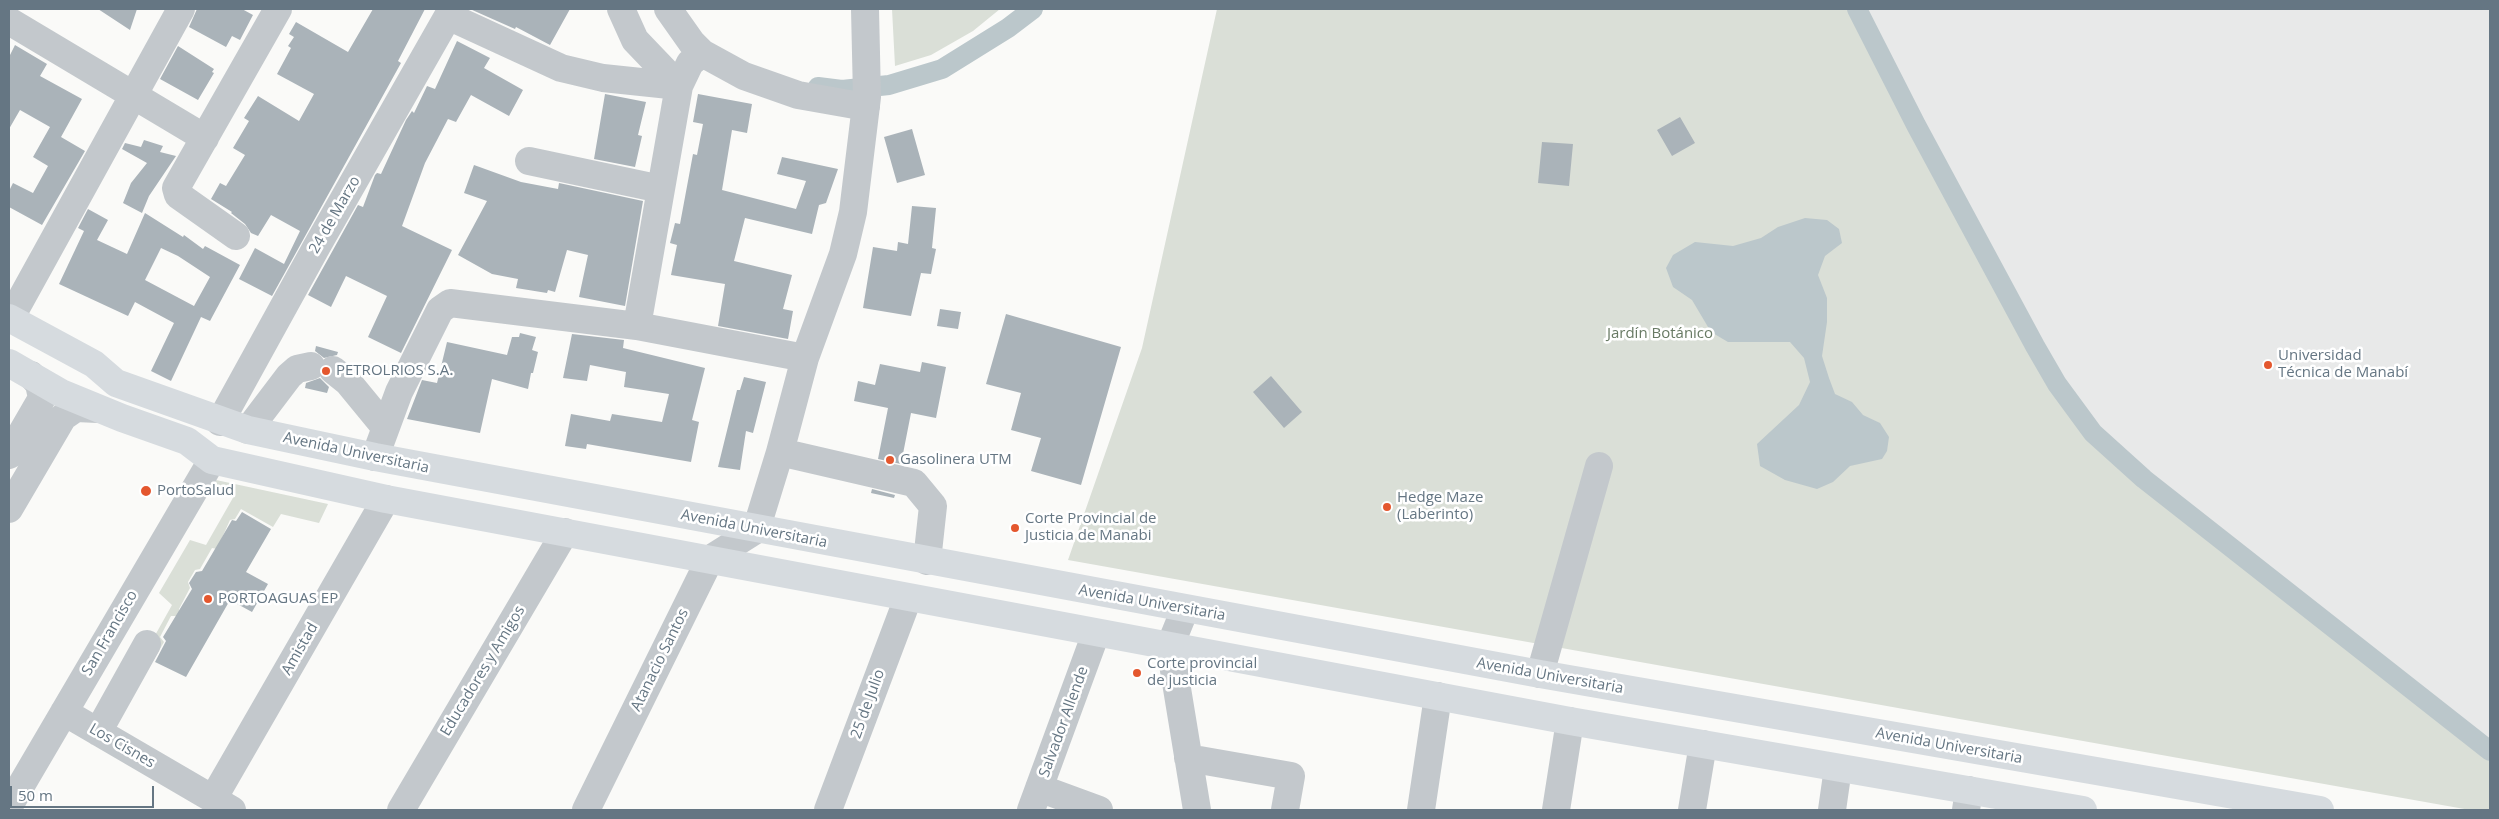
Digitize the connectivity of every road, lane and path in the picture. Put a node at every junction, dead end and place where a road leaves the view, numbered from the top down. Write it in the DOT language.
graph roads {
  1 [pos="181,9"];
  2 [pos="278,9"];
  3 [pos="621,9"];
  4 [pos="668,9"];
  5 [pos="865,9"];
  6 [pos="450,12"];
  7 [pos="9,21"];
  8 [pos="702,53"];
  9 [pos="679,86"];
  10 [pos="866,92"];
  11 [pos="134,94"];
  12 [pos="205,138"];
  13 [pos="529,160"];
  14 [pos="661,189"];
  15 [pos="236,236"];
  16 [pos="9,318"];
  17 [pos="637,326"];
  18 [pos="805,358"];
  19 [pos="20,369"];
  20 [pos="98,409"];
  21 [pos="220,422"];
  22 [pos="385,427"];
  23 [pos="248,430"];
  24 [pos="14,446"];
  25 [pos="45,447"];
  26 [pos="780,452"];
  27 [pos="375,457"];
  28 [pos="212,460"];
  29 [pos="1600,466"];
  30 [pos="386,499"];
  31 [pos="9,510"];
  32 [pos="756,530"];
  33 [pos="565,532"];
  34 [pos="710,559"];
  35 [pos="927,561"];
  36 [pos="908,598"];
  37 [pos="1185,609"];
  38 [pos="1096,633"];
  39 [pos="147,644"];
  40 [pos="1170,646"];
  41 [pos="1540,674"];
  42 [pos="1438,696"];
  43 [pos="64,712"];
  44 [pos="1570,721"];
  45 [pos="98,732"];
  46 [pos="1703,744"];
  47 [pos="1188,758"];
  48 [pos="1838,768"];
  49 [pos="1035,799"];
  50 [pos="1968,800"];
  51 [pos="223,805"];
  52 [pos="9,806"];
  53 [pos="401,810"];
  54 [pos="586,810"];
  55 [pos="828,810"];
  56 [pos="1099,810"];
  57 [pos="1197,810"];
  58 [pos="1285,810"];
  59 [pos="1421,810"];
  60 [pos="1556,810"];
  61 [pos="1692,810"];
  62 [pos="1832,810"];
  63 [pos="2083,810"];
  64 [pos="2320,810"];
  1 -- 11 [label="street"];
  2 -- 12 [label="street"];
  3 -- 9 [label="street"];
  4 -- 8 [label="street"];
  5 -- 10 [label="street"];
  6 -- 9 [label="street"];
  6 -- 21 [label="street, 24 de Marzo"];
  7 -- 11 [label="street"];
  8 -- 9 [label="street"];
  8 -- 10 [label="street"];
  9 -- 14 [label="street"];
  10 -- 18 [label="street"];
  11 -- 12 [label="street"];
  11 -- 16 [label="street"];
  12 -- 15 [label="street"];
  13 -- 14 [label="street"];
  14 -- 17 [label="street"];
  16 -- 21 [label="main road, Avenida Universitaria"];
  17 -- 18 [label="street"];
  17 -- 22 [label="street"];
  18 -- 26 [label="street"];
  19 -- 20 [label="main road"];
  19 -- 24 [label="street"];
  20 -- 25 [label="street"];
  20 -- 28 [label="main road"];
  21 -- 23 [label="main road, Avenida Universitaria"];
  22 -- 23 [label="street"];
  22 -- 27 [label="street"];
  23 -- 27 [label="main road, Avenida Universitaria"];
  24 -- 25 [label="street"];
  25 -- 31 [label="street"];
  26 -- 32 [label="street"];
  26 -- 35 [label="street"];
  27 -- 32 [label="main road, Avenida Universitaria"];
  28 -- 30 [label="main road"];
  28 -- 43 [label="street, San Francisco"];
  29 -- 41 [label="street"];
  30 -- 33 [label="main road"];
  30 -- 51 [label="street, Amistad"];
  32 -- 34 [label="street"];
  32 -- 35 [label="main road, Avenida Universitaria"];
  33 -- 34 [label="main road"];
  33 -- 53 [label="street, Educadores y Amigos"];
  34 -- 36 [label="main road"];
  34 -- 54 [label="street, Atanacio Santos"];
  35 -- 37 [label="main road, Avenida Universitaria"];
  36 -- 38 [label="main road"];
  36 -- 55 [label="street, 25 de Julio"];
  37 -- 40 [label="street"];
  37 -- 41 [label="main road, Avenida Universitaria"];
  38 -- 40 [label="main road"];
  38 -- 49 [label="street, Salvador Allende"];
  39 -- 45 [label="street"];
  40 -- 42 [label="main road"];
  40 -- 47 [label="street"];
  41 -- 64 [label="main road, Avenida Universitaria"];
  42 -- 44 [label="main road"];
  42 -- 59 [label="street"];
  43 -- 45 [label="street, Los Cisnes"];
  43 -- 52 [label="street, San Francisco"];
  44 -- 46 [label="main road"];
  44 -- 60 [label="street"];
  45 -- 51 [label="street, Los Cisnes"];
  46 -- 48 [label="main road"];
  46 -- 61 [label="street"];
  47 -- 57 [label="street"];
  47 -- 58 [label="street"];
  48 -- 50 [label="main road"];
  48 -- 62 [label="street"];
  49 -- 56 [label="street"];
  50 -- 63 [label="main road"];
}
